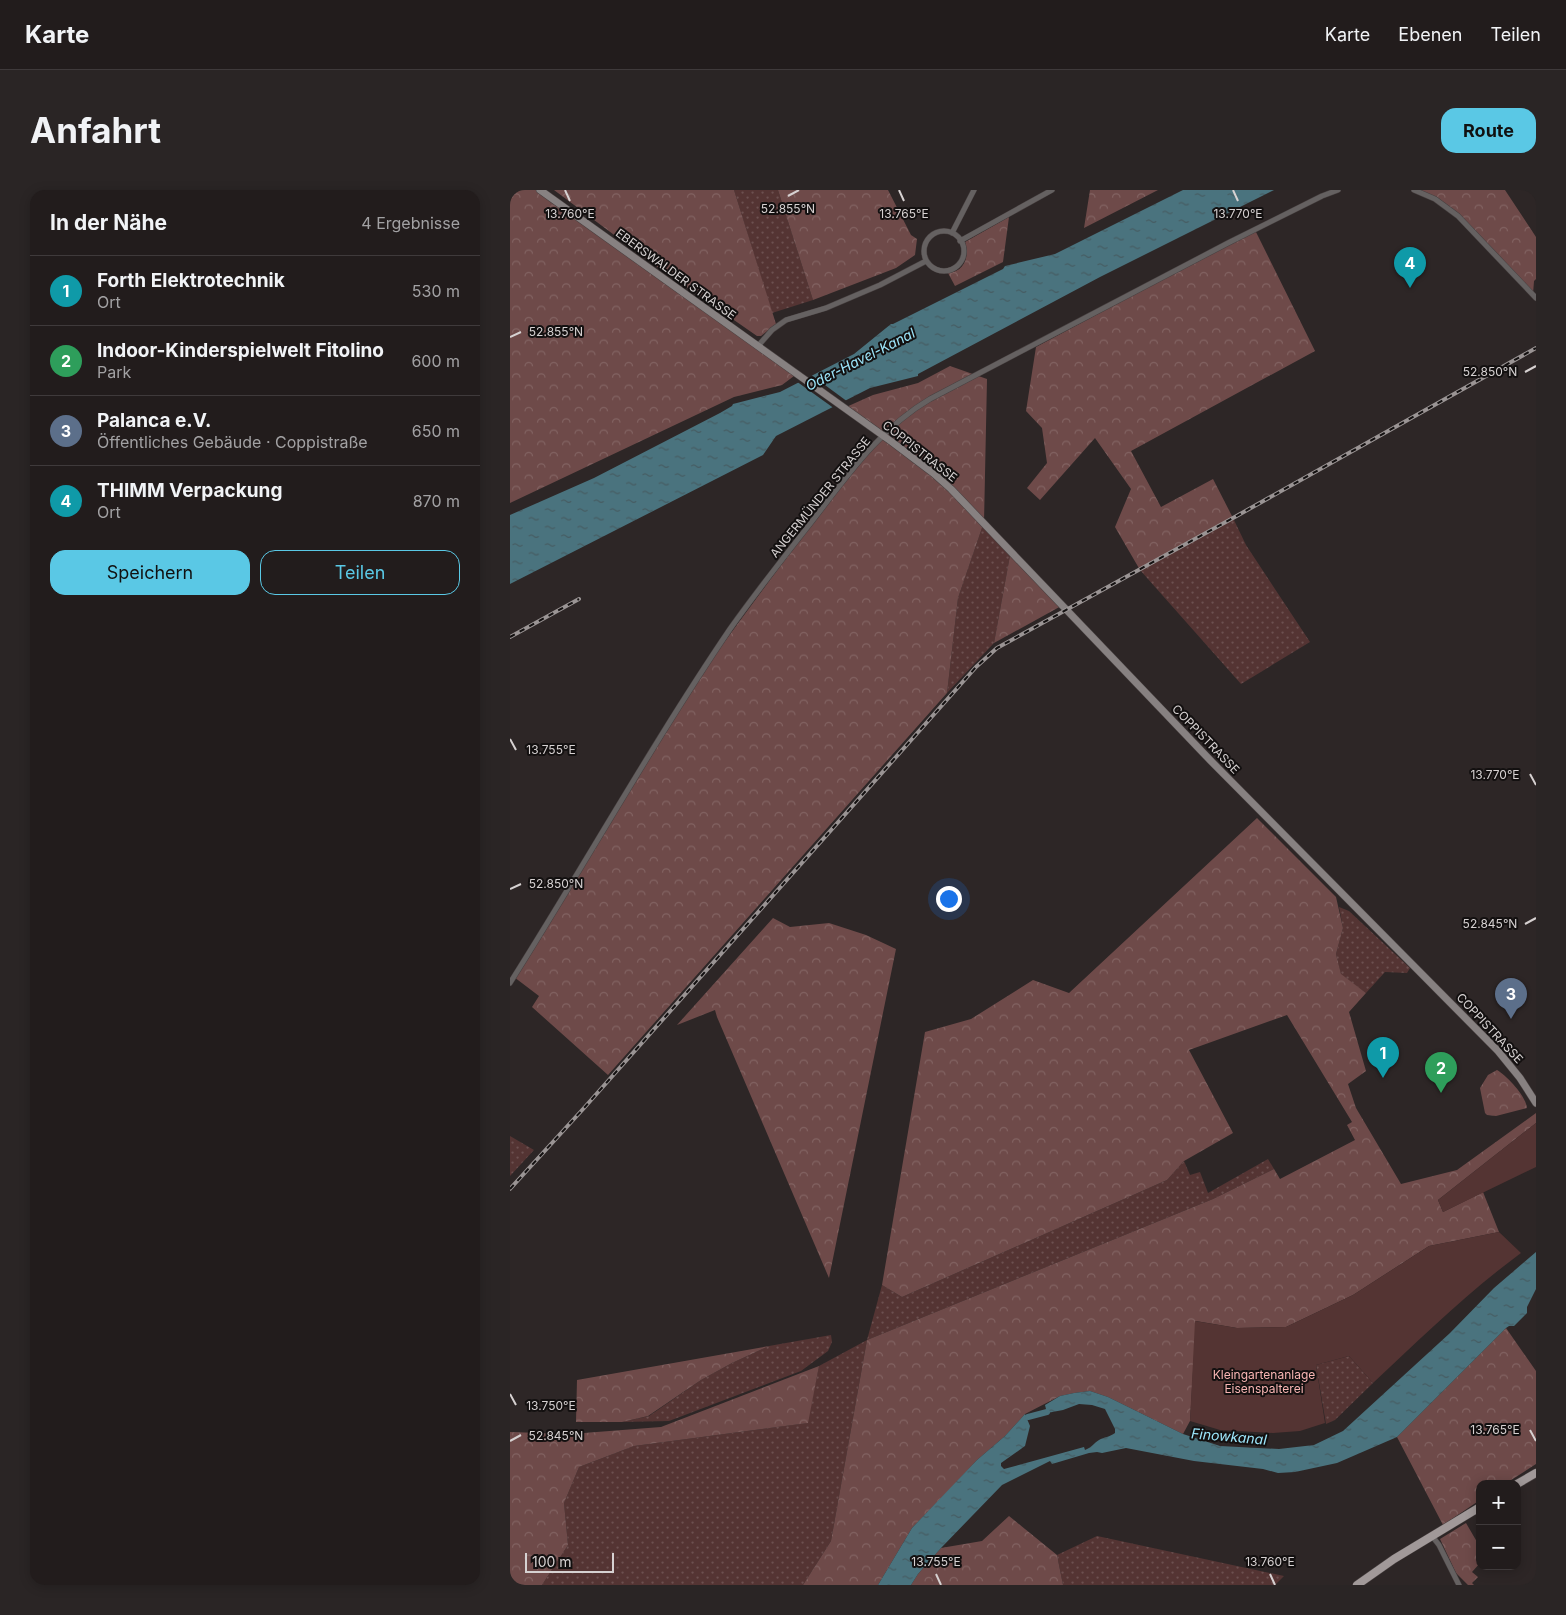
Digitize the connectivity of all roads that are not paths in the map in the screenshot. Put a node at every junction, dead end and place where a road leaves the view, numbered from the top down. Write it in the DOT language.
graph roads {
  1 [pos="540,190"];
  2 [pos="974,190"];
  3 [pos="1052,190"];
  4 [pos="1338,190"];
  5 [pos="1414,190"];
  6 [pos="952,234"];
  7 [pos="960,241"];
  8 [pos="926,261"];
  9 [pos="1536,298"];
  10 [pos="758,346"];
  11 [pos="799,376"];
  12 [pos="883,436"];
  13 [pos="510,983"];
  14 [pos="1536,1102"];
  15 [pos="1536,1473"];
  16 [pos="1521,1482"];
  17 [pos="1476,1509"];
  18 [pos="1432,1536"];
  19 [pos="1357,1585"];
  20 [pos="1459,1585"];
  1 -- 10 [label="main road, EBERSWALDER STRASSE"];
  2 -- 6 [label="street"];
  3 -- 7 [label="street"];
  4 -- 12 [label="street, ANGERMÜNDER STRASSE"];
  5 -- 9 [label="street"];
  6 -- 7 [label="street"];
  6 -- 8 [label="street"];
  7 -- 8 [label="street"];
  8 -- 10 [label="street"];
  10 -- 11 [label="main road, EBERSWALDER STRASSE"];
  11 -- 12 [label="main road, COPPISTRASSE"];
  12 -- 13 [label="street, ANGERMÜNDER STRASSE"];
  12 -- 14 [label="main road, COPPISTRASSE"];
  15 -- 16 [label="main road"];
  17 -- 18 [label="main road"];
  18 -- 19 [label="main road"];
  18 -- 20 [label="street"];
}
